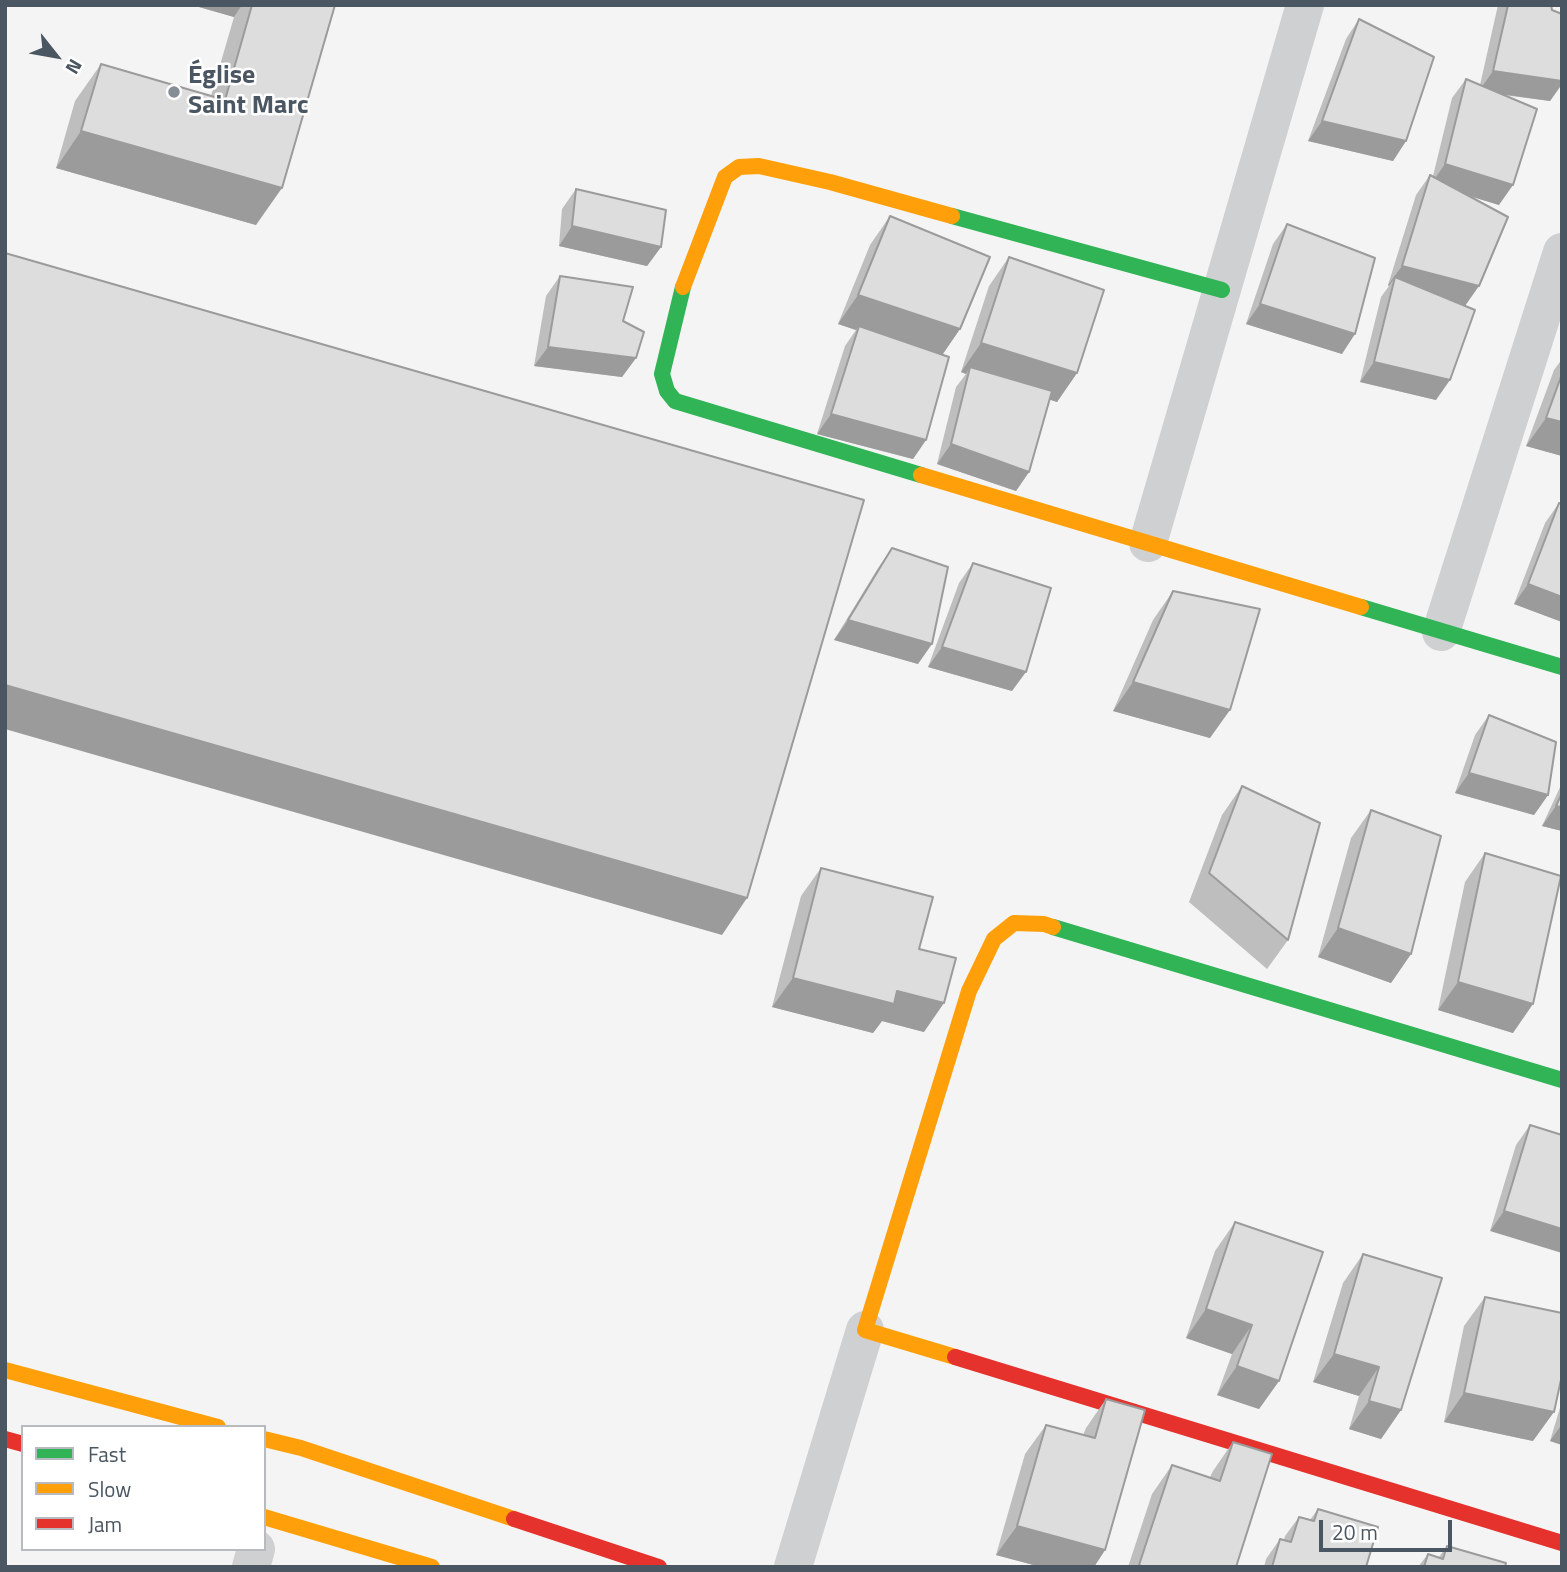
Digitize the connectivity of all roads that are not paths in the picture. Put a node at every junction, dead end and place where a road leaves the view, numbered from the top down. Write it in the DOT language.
graph roads {
  1 [pos="1305,5"];
  2 [pos="1562,252"];
  3 [pos="1222,290"];
  4 [pos="1148,543"];
  5 [pos="1441,632"];
  6 [pos="1562,667"];
  7 [pos="1562,1080"];
  8 [pos="865,1330"];
  9 [pos="5,1370"];
  10 [pos="211,1425"];
  11 [pos="266,1440"];
  12 [pos="266,1518"];
  13 [pos="1562,1543"];
  14 [pos="432,1567"];
  15 [pos="659,1567"];
  16 [pos="793,1567"];
  1 -- 3 [label="street"];
  2 -- 5 [label="street"];
  3 -- 4 [label="street"];
  3 -- 4 [label="street"];
  4 -- 5 [label="street"];
  5 -- 6 [label="street"];
  7 -- 8 [label="street"];
  8 -- 13 [label="street"];
  8 -- 16 [label="street"];
  9 -- 10 [label="street"];
  11 -- 15 [label="street"];
  12 -- 14 [label="street"];
}
